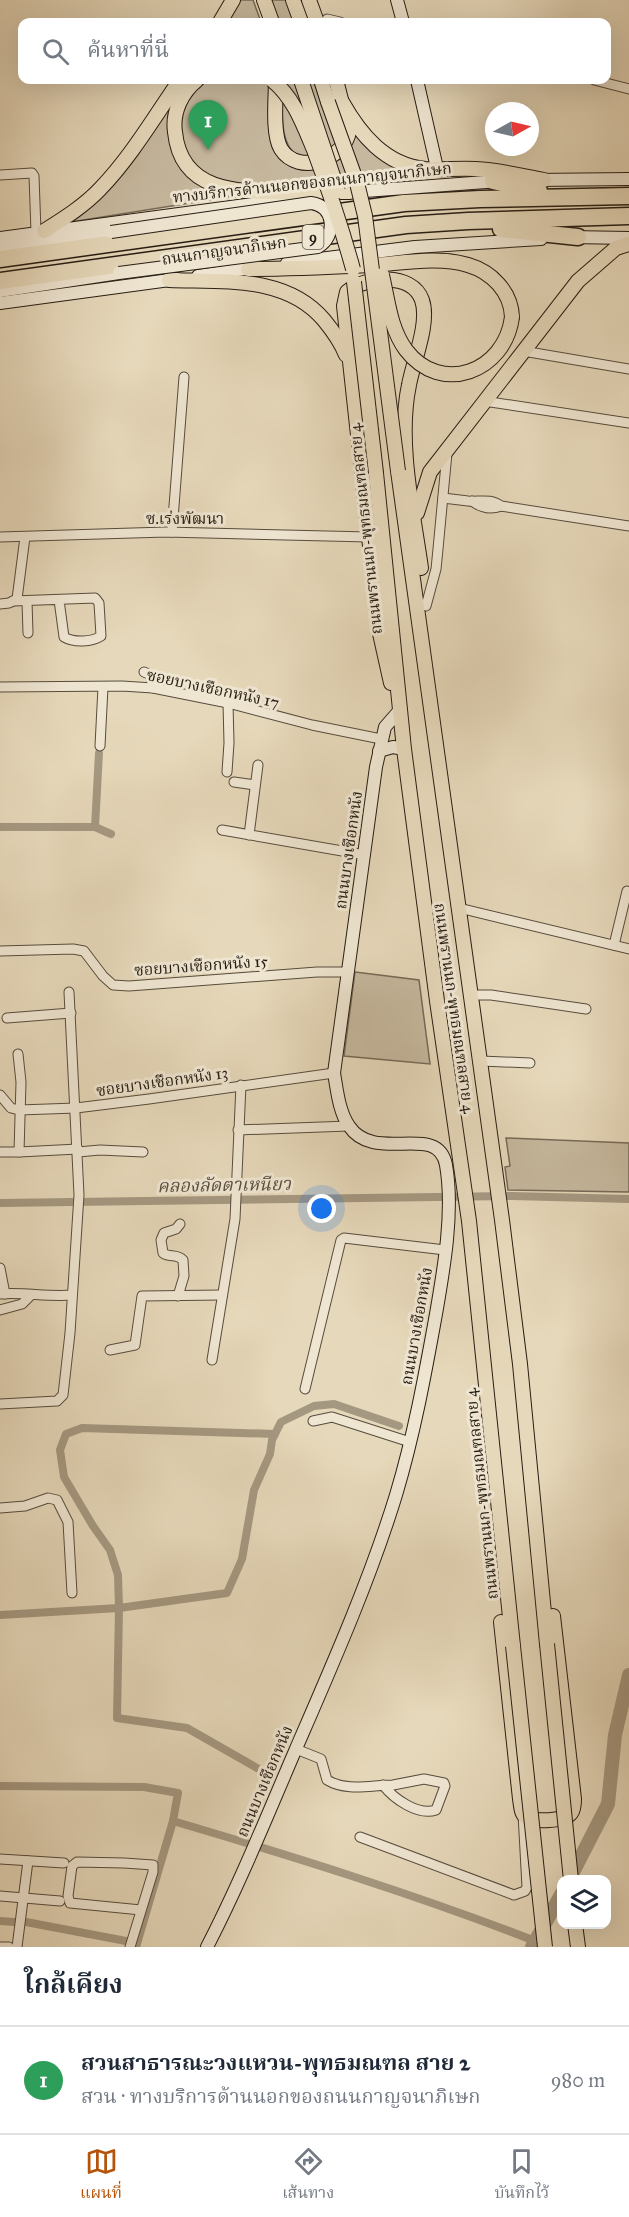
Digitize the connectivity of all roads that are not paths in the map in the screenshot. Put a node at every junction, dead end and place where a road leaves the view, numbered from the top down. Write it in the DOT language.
graph roads {
  1 [pos="233,0"];
  2 [pos="255,0"];
  3 [pos="264,0"];
  4 [pos="274,0"];
  5 [pos="293,0"];
  6 [pos="302,0"];
  7 [pos="309,0"];
  8 [pos="397,0"];
  9 [pos="222,18"];
  10 [pos="262,18"];
  11 [pos="271,18"];
  12 [pos="281,18"];
  13 [pos="300,18"];
  14 [pos="308,18"];
  15 [pos="320,18"];
  16 [pos="402,18"];
  17 [pos="177,84"];
  18 [pos="193,84"];
  19 [pos="274,84"];
  20 [pos="278,84"];
  21 [pos="294,84"];
  22 [pos="302,84"];
  23 [pos="324,84"];
  24 [pos="336,84"];
  25 [pos="418,84"];
  26 [pos="611,84"];
  27 [pos="629,88"];
  28 [pos="335,102"];
  29 [pos="437,168"];
  30 [pos="0,175"];
  31 [pos="629,179"];
  32 [pos="544,180"];
  33 [pos="493,181"];
  34 [pos="350,192"];
  35 [pos="629,196"];
  36 [pos="565,197"];
  37 [pos="365,216"];
  38 [pos="629,216"];
  39 [pos="468,221"];
  40 [pos="341,224"];
  41 [pos="40,232"];
  42 [pos="578,237"];
  43 [pos="0,238"];
  44 [pos="629,238"];
  45 [pos="629,244"];
  46 [pos="0,247"];
  47 [pos="0,259"];
  48 [pos="248,269"];
  49 [pos="353,269"];
  50 [pos="169,280"];
  51 [pos="0,281"];
  52 [pos="0,291"];
  53 [pos="0,303"];
  54 [pos="523,351"];
  55 [pos="629,369"];
  56 [pos="184,377"];
  57 [pos="352,377"];
  58 [pos="484,401"];
  59 [pos="629,423"];
  60 [pos="447,448"];
  61 [pos="443,498"];
  62 [pos="629,526"];
  63 [pos="172,532"];
  64 [pos="416,532"];
  65 [pos="0,537"];
  66 [pos="25,537"];
  67 [pos="369,537"];
  68 [pos="438,549"];
  69 [pos="419,552"];
  70 [pos="59,600"];
  71 [pos="13,601"];
  72 [pos="27,602"];
  73 [pos="0,604"];
  74 [pos="426,606"];
  75 [pos="28,633"];
  76 [pos="144,672"];
  77 [pos="0,687"];
  78 [pos="103,687"];
  79 [pos="153,688"];
  80 [pos="398,695"];
  81 [pos="228,703"];
  82 [pos="399,711"];
  83 [pos="380,745"];
  84 [pos="100,746"];
  85 [pos="404,749"];
  86 [pos="258,765"];
  87 [pos="227,772"];
  88 [pos="234,782"];
  89 [pos="255,785"];
  90 [pos="441,790"];
  91 [pos="222,830"];
  92 [pos="249,835"];
  93 [pos="365,855"];
  94 [pos="627,891"];
  95 [pos="459,908"];
  96 [pos="614,945"];
  97 [pos="629,949"];
  98 [pos="0,951"];
  99 [pos="347,972"];
  100 [pos="69,992"];
  101 [pos="471,995"];
  102 [pos="586,1009"];
  103 [pos="70,1013"];
  104 [pos="7,1018"];
  105 [pos="18,1054"];
  106 [pos="481,1061"];
  107 [pos="530,1063"];
  108 [pos="334,1073"];
  109 [pos="241,1085"];
  110 [pos="0,1095"];
  111 [pos="76,1108"];
  112 [pos="19,1110"];
  113 [pos="349,1126"];
  114 [pos="238,1130"];
  115 [pos="78,1150"];
  116 [pos="0,1152"];
  117 [pos="19,1152"];
  118 [pos="143,1152"];
  119 [pos="180,1224"];
  120 [pos="445,1250"];
  121 [pos="0,1268"];
  122 [pos="3,1294"];
  123 [pos="31,1295"];
  124 [pos="72,1295"];
  125 [pos="221,1295"];
  126 [pos="178,1296"];
  127 [pos="0,1310"];
  128 [pos="110,1350"];
  129 [pos="212,1360"];
  130 [pos="305,1389"];
  131 [pos="0,1404"];
  132 [pos="313,1421"];
  133 [pos="410,1442"];
  134 [pos="498,1500"];
  135 [pos="0,1508"];
  136 [pos="537,1534"];
  137 [pos="72,1593"];
  138 [pos="296,1749"];
  139 [pos="383,1785"];
  140 [pos="523,1814"];
  141 [pos="360,1837"];
  142 [pos="0,1859"];
  143 [pos="28,1861"];
  144 [pos="64,1863"];
  145 [pos="570,1875"];
  146 [pos="0,1896"];
  147 [pos="23,1898"];
  148 [pos="60,1901"];
  149 [pos="141,1910"];
  150 [pos="576,1929"];
  151 [pos="0,1947"];
  152 [pos="9,1947"];
  153 [pos="17,1947"];
  154 [pos="130,1947"];
  155 [pos="207,1947"];
  156 [pos="545,1947"];
  157 [pos="578,1947"];
  1 -- 9 [label="main road"];
  2 -- 10 [label="main road"];
  3 -- 11 [label="main road"];
  4 -- 12 [label="main road"];
  5 -- 13 [label="main road"];
  6 -- 14 [label="main road"];
  7 -- 15 [label="main road"];
  8 -- 16 [label="main road"];
  17 -- 41 [label="main road"];
  18 -- 34 [label="main road"];
  19 -- 28 [label="main road"];
  20 -- 40 [label="main road, bridge"];
  21 -- 40 [label="main road, bridge"];
  22 -- 49 [label="main road, ถนนพรานนก-พุทธมณฑลสาย 4, bridge"];
  23 -- 28 [label="main road"];
  24 -- 28 [label="main road"];
  25 -- 29 [label="main road"];
  26 -- 27 [label="street"];
  28 -- 29 [label="main road"];
  28 -- 37 [label="main road, ถนนพรานนก-พุทธมณฑลสาย 4, bridge"];
  29 -- 32 [label="main road"];
  30 -- 41 [label="street"];
  31 -- 32 [label="main road, ทางบริการด้านนอกของถนนกาญจนาภิเษก"];
  32 -- 33 [label="main road, ทางบริการด้านนอกของถนนกาญจนาภิเษก"];
  33 -- 34 [label="main road, ทางบริการด้านนอกของถนนกาญจนาภิเษก"];
  33 -- 36 [label="highway"];
  34 -- 41 [label="main road, ทางบริการด้านนอกของถนนกาญจนาภิเษก"];
  35 -- 36 [label="highway, ถนนกาญจนาภิเษก / 9"];
  36 -- 47 [label="highway, ถนนกาญจนาภิเษก / 9"];
  37 -- 48 [label="main road, bridge"];
  37 -- 90 [label="main road, ถนนพรานนก-พุทธมณฑลสาย 4, bridge"];
  38 -- 39 [label="highway, ถนนกาญจนาภิเษก / 9"];
  39 -- 42 [label="highway"];
  39 -- 51 [label="highway, ถนนกาญจนาภิเษก / 9"];
  40 -- 49 [label="main road, bridge"];
  41 -- 43 [label="main road, ทางบริการด้านนอกของถนนกาญจนาภิเษก"];
  42 -- 44 [label="main road"];
  42 -- 48 [label="main road"];
  45 -- 54 [label="main road"];
  46 -- 52 [label="main road, bridge"];
  48 -- 50 [label="main road"];
  49 -- 80 [label="main road, ถนนพรานนก-พุทธมณฑลสาย 4, bridge"];
  50 -- 53 [label="main road"];
  50 -- 57 [label="main road"];
  54 -- 55 [label="street"];
  54 -- 58 [label="main road"];
  56 -- 63 [label="street"];
  57 -- 64 [label="main road"];
  57 -- 67 [label="main road"];
  58 -- 59 [label="street"];
  58 -- 60 [label="main road"];
  60 -- 61 [label="street"];
  60 -- 64 [label="main road"];
  61 -- 62 [label="street"];
  61 -- 68 [label="street"];
  63 -- 66 [label="street, ซ.เร่งพัฒนา"];
  63 -- 67 [label="street, ซ.เร่งพัฒนา"];
  64 -- 69 [label="main road"];
  65 -- 66 [label="street, ซ.เร่งพัฒนา"];
  66 -- 71 [label="street"];
  67 -- 80 [label="main road"];
  68 -- 69 [label="street"];
  68 -- 74 [label="street"];
  69 -- 74 [label="main road"];
  70 -- 70 [label="street"];
  70 -- 72 [label="street"];
  71 -- 72 [label="street"];
  71 -- 73 [label="street"];
  72 -- 75 [label="street"];
  74 -- 90 [label="main road"];
  76 -- 79 [label="street"];
  77 -- 78 [label="street, ซอยบางเชือกหนัง 17"];
  78 -- 79 [label="street, ซอยบางเชือกหนัง 17"];
  78 -- 84 [label="street"];
  79 -- 81 [label="street, ซอยบางเชือกหนัง 17"];
  80 -- 82 [label="main road, ถนนพรานนก-พุทธมณฑลสาย 4"];
  81 -- 83 [label="street, ซอยบางเชือกหนัง 17"];
  81 -- 87 [label="street"];
  82 -- 83 [label="main road, ถนนบางเชือกหนัง"];
  82 -- 85 [label="main road, ถนนพรานนก-พุทธมณฑลสาย 4"];
  83 -- 85 [label="main road"];
  83 -- 93 [label="main road, ถนนบางเชือกหนัง"];
  85 -- 134 [label="main road, ถนนพรานนก-พุทธมณฑลสาย 4"];
  86 -- 89 [label="street"];
  88 -- 89 [label="street"];
  89 -- 92 [label="street"];
  90 -- 95 [label="main road, ถนนพรานนก-พุทธมณฑลสาย 4"];
  91 -- 92 [label="street"];
  92 -- 93 [label="street"];
  93 -- 99 [label="main road, ถนนบางเชือกหนัง"];
  94 -- 96 [label="street"];
  95 -- 96 [label="street"];
  95 -- 101 [label="main road, ถนนพรานนก-พุทธมณฑลสาย 4"];
  96 -- 97 [label="street"];
  98 -- 99 [label="street, ซอยบางเชือกหนัง 15"];
  99 -- 108 [label="main road, ถนนบางเชือกหนัง"];
  100 -- 103 [label="street"];
  101 -- 102 [label="street"];
  101 -- 106 [label="main road, ถนนพรานนก-พุทธมณฑลสาย 4"];
  103 -- 104 [label="street"];
  103 -- 111 [label="street"];
  105 -- 112 [label="street"];
  106 -- 107 [label="street"];
  106 -- 136 [label="main road, ถนนพรานนก-พุทธมณฑลสาย 4"];
  108 -- 109 [label="street, ซอยบางเชือกหนัง 13"];
  108 -- 113 [label="main road, ถนนบางเชือกหนัง"];
  109 -- 111 [label="street, ซอยบางเชือกหนัง 13"];
  109 -- 114 [label="street"];
  110 -- 112 [label="street"];
  111 -- 112 [label="street, ซอยบางเชือกหนัง 13"];
  111 -- 115 [label="street"];
  112 -- 117 [label="street"];
  113 -- 114 [label="street"];
  113 -- 120 [label="main road, ถนนบางเชือกหนัง"];
  114 -- 125 [label="street"];
  115 -- 117 [label="street"];
  115 -- 118 [label="street"];
  115 -- 124 [label="street"];
  116 -- 117 [label="street"];
  119 -- 126 [label="street"];
  120 -- 130 [label="street"];
  120 -- 133 [label="main road, ถนนบางเชือกหนัง"];
  121 -- 122 [label="street"];
  122 -- 123 [label="street"];
  123 -- 124 [label="street"];
  123 -- 127 [label="street"];
  124 -- 131 [label="street"];
  125 -- 126 [label="street"];
  125 -- 129 [label="street"];
  126 -- 128 [label="street"];
  132 -- 133 [label="street"];
  133 -- 138 [label="main road, ถนนบางเชือกหนัง"];
  134 -- 140 [label="main road"];
  134 -- 156 [label="main road, ถนนพรานนก-พุทธมณฑลสาย 4, bridge"];
  135 -- 137 [label="street"];
  136 -- 140 [label="main road"];
  136 -- 145 [label="main road, ถนนพรานนก-พุทธมณฑลสาย 4, bridge"];
  138 -- 139 [label="street"];
  138 -- 155 [label="main road, ถนนบางเชือกหนัง"];
  139 -- 139 [label="street"];
  140 -- 141 [label="street"];
  142 -- 143 [label="street"];
  143 -- 144 [label="street"];
  143 -- 147 [label="street"];
  146 -- 147 [label="street"];
  147 -- 148 [label="street"];
  147 -- 153 [label="street"];
  149 -- 149 [label="street"];
  149 -- 154 [label="street"];
  150 -- 157 [label="main road"];
  151 -- 152 [label="street"];
}
